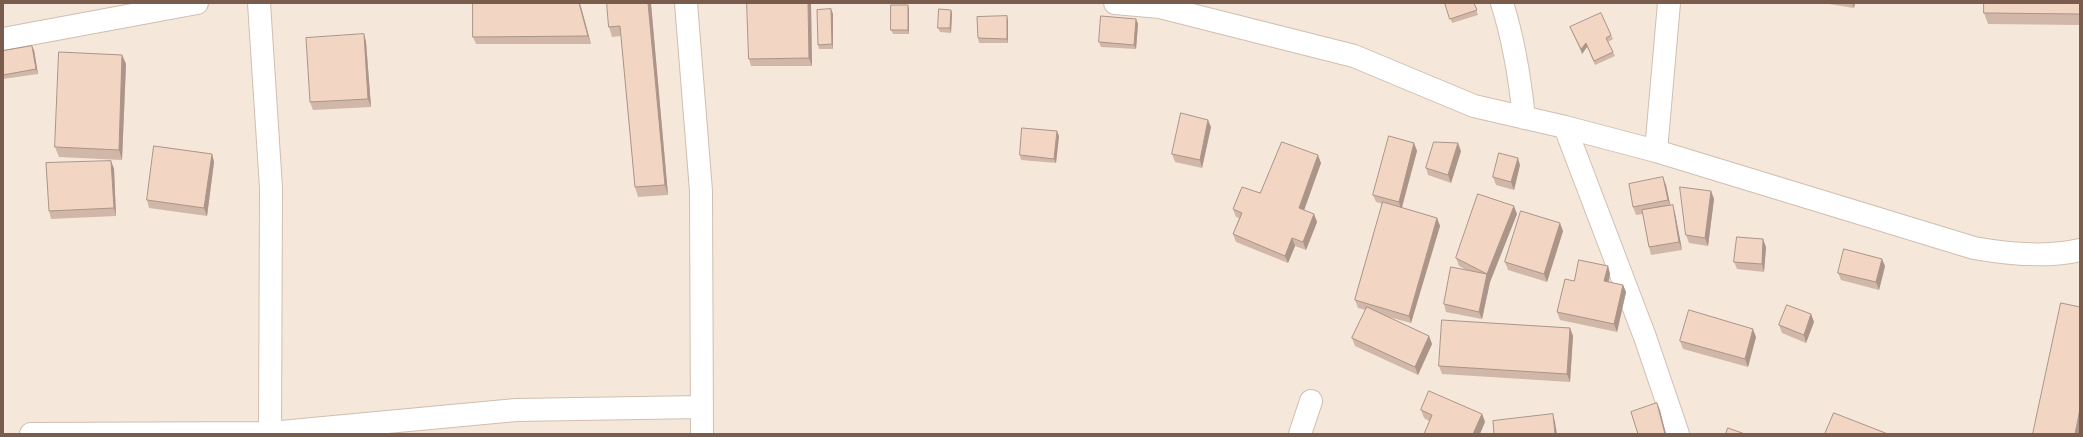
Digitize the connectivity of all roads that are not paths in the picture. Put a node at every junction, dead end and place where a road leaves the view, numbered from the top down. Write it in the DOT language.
graph roads {
  1 [pos="197,3"];
  2 [pos="259,3"];
  3 [pos="686,3"];
  4 [pos="1115,3"];
  5 [pos="1502,3"];
  6 [pos="1669,3"];
  7 [pos="3,39"];
  8 [pos="1524,118"];
  9 [pos="1565,127"];
  10 [pos="1656,151"];
  11 [pos="2080,250"];
  12 [pos="1311,401"];
  13 [pos="702,407"];
  14 [pos="270,433"];
  15 [pos="31,434"];
  16 [pos="702,434"];
  17 [pos="1300,434"];
  18 [pos="1678,434"];
  1 -- 7 [label="street"];
  2 -- 14 [label="street"];
  3 -- 13 [label="street"];
  4 -- 8 [label="street"];
  5 -- 8 [label="street"];
  6 -- 10 [label="street"];
  8 -- 9 [label="street"];
  9 -- 10 [label="street"];
  9 -- 18 [label="street"];
  10 -- 11 [label="street"];
  12 -- 17 [label="street"];
  13 -- 14 [label="street"];
  13 -- 16 [label="street"];
  14 -- 15 [label="street"];
}
